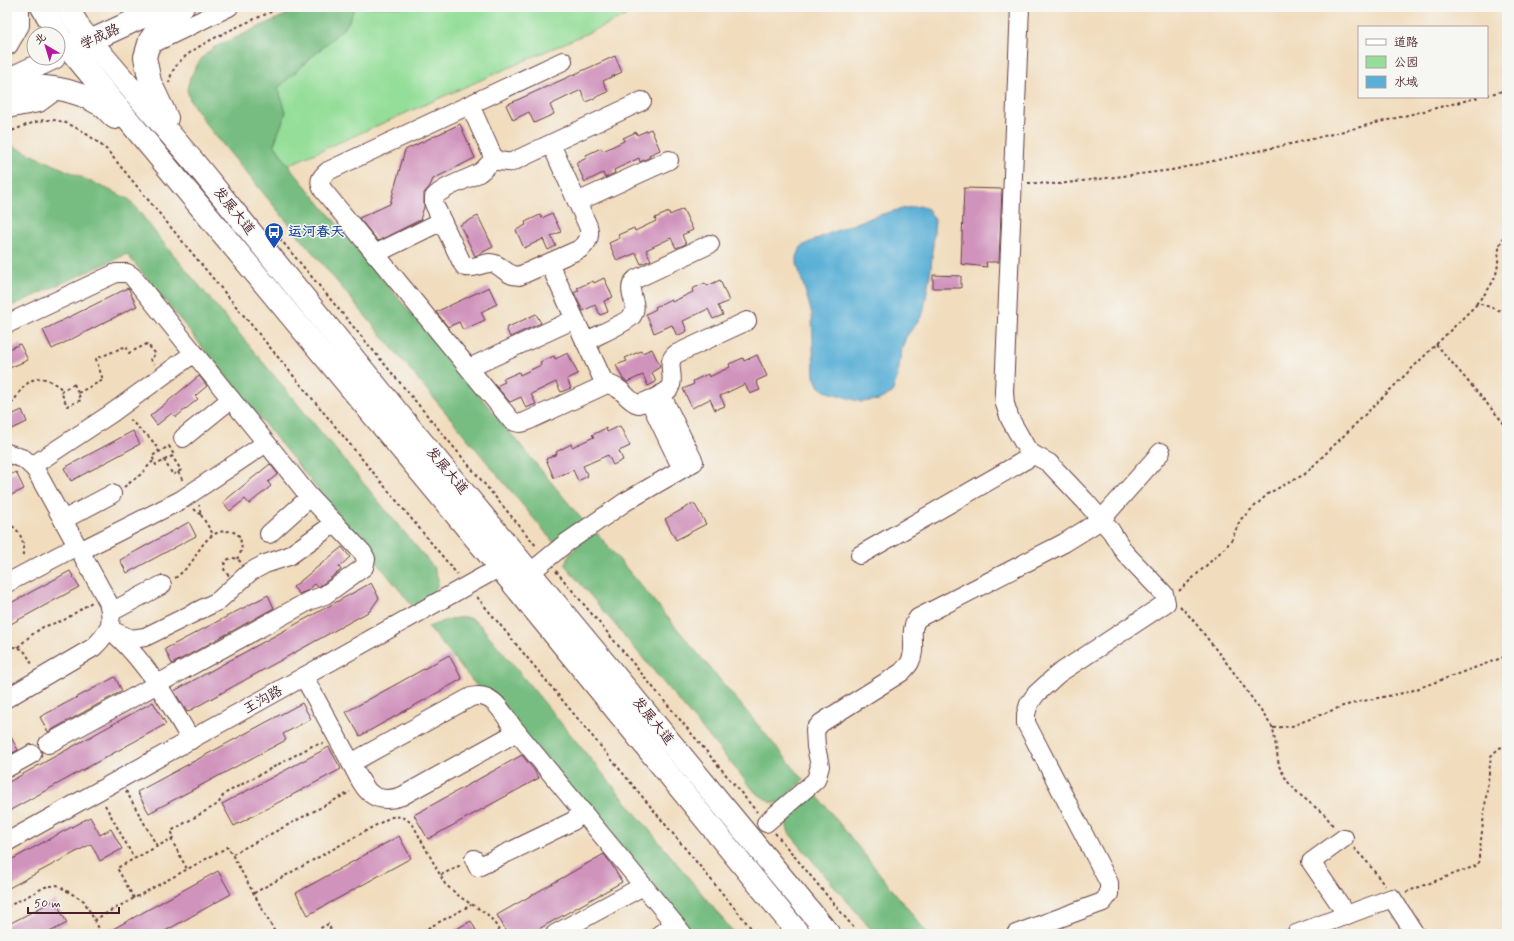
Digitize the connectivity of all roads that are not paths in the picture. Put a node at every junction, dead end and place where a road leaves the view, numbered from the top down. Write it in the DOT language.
graph roads {
  1 [pos="18,7"];
  2 [pos="42,7"];
  3 [pos="67,7"];
  4 [pos="131,7"];
  5 [pos="164,7"];
  6 [pos="183,7"];
  7 [pos="229,7"];
  8 [pos="1020,7"];
  9 [pos="50,26"];
  10 [pos="86,36"];
  11 [pos="66,46"];
  12 [pos="148,46"];
  13 [pos="7,49"];
  14 [pos="26,51"];
  15 [pos="66,56"];
  16 [pos="563,61"];
  17 [pos="31,66"];
  18 [pos="7,80"];
  19 [pos="58,89"];
  20 [pos="7,90"];
  21 [pos="642,101"];
  22 [pos="470,105"];
  23 [pos="7,109"];
  24 [pos="551,144"];
  25 [pos="669,160"];
  26 [pos="495,161"];
  27 [pos="203,173"];
  28 [pos="184,188"];
  29 [pos="577,202"];
  30 [pos="442,221"];
  31 [pos="710,244"];
  32 [pos="375,254"];
  33 [pos="549,264"];
  34 [pos="575,320"];
  35 [pos="746,321"];
  36 [pos="7,324"];
  37 [pos="585,342"];
  38 [pos="194,353"];
  39 [pos="469,368"];
  40 [pos="607,384"];
  41 [pos="655,397"];
  42 [pos="231,400"];
  43 [pos="183,438"];
  44 [pos="266,443"];
  45 [pos="7,452"];
  46 [pos="1161,452"];
  47 [pos="1034,455"];
  48 [pos="32,466"];
  49 [pos="112,494"];
  50 [pos="310,497"];
  51 [pos="63,520"];
  52 [pos="1101,520"];
  53 [pos="335,523"];
  54 [pos="269,534"];
  55 [pos="79,548"];
  56 [pos="860,555"];
  57 [pos="532,563"];
  58 [pos="500,568"];
  59 [pos="7,583"];
  60 [pos="162,585"];
  61 [pos="110,620"];
  62 [pos="304,677"];
  63 [pos="158,684"];
  64 [pos="7,698"];
  65 [pos="517,732"];
  66 [pos="191,740"];
  67 [pos="48,744"];
  68 [pos="32,754"];
  69 [pos="351,763"];
  70 [pos="7,768"];
  71 [pos="583,812"];
  72 [pos="766,822"];
  73 [pos="1344,838"];
  74 [pos="7,842"];
  75 [pos="474,859"];
  76 [pos="643,886"];
  77 [pos="1347,915"];
  78 [pos="679,930"];
  79 [pos="1021,933"];
  80 [pos="555,934"];
  81 [pos="660,934"];
  82 [pos="799,934"];
  83 [pos="829,934"];
  84 [pos="1296,934"];
  85 [pos="1415,934"];
  1 -- 13 [label="main road"];
  2 -- 9 [label="main road, 发展大道"];
  3 -- 10 [label="main road, 发展大道"];
  4 -- 10 [label="main road, 学成路"];
  5 -- 10 [label="main road, 学成路"];
  6 -- 12 [label="main road"];
  7 -- 12 [label="street"];
  8 -- 47 [label="street"];
  10 -- 11 [label="main road, 学成路"];
  10 -- 27 [label="main road, 发展大道"];
  12 -- 27 [label="main road"];
  13 -- 14 [label="main road"];
  15 -- 28 [label="main road, 发展大道"];
  16 -- 22 [label="street"];
  17 -- 18 [label="main road, 学成路"];
  19 -- 20 [label="main road"];
  19 -- 23 [label="street"];
  19 -- 28 [label="main road"];
  21 -- 24 [label="street"];
  22 -- 26 [label="street"];
  22 -- 32 [label="street"];
  24 -- 26 [label="street"];
  24 -- 29 [label="street"];
  25 -- 29 [label="street"];
  26 -- 30 [label="street"];
  27 -- 57 [label="main road, 发展大道"];
  28 -- 58 [label="main road, 发展大道"];
  29 -- 33 [label="street"];
  30 -- 32 [label="street"];
  30 -- 33 [label="street"];
  31 -- 37 [label="street"];
  32 -- 39 [label="street"];
  33 -- 34 [label="street"];
  34 -- 37 [label="street"];
  34 -- 39 [label="street"];
  35 -- 41 [label="street"];
  36 -- 38 [label="street"];
  37 -- 40 [label="street"];
  38 -- 42 [label="street"];
  38 -- 48 [label="street"];
  39 -- 40 [label="street"];
  40 -- 41 [label="street"];
  41 -- 57 [label="street, 王沟路"];
  42 -- 43 [label="street"];
  42 -- 44 [label="street"];
  44 -- 50 [label="street"];
  44 -- 55 [label="street"];
  45 -- 48 [label="street"];
  46 -- 52 [label="street"];
  47 -- 52 [label="street"];
  47 -- 56 [label="street"];
  48 -- 51 [label="street"];
  49 -- 51 [label="street"];
  50 -- 53 [label="street"];
  50 -- 54 [label="street"];
  51 -- 55 [label="street"];
  52 -- 72 [label="street"];
  52 -- 79 [label="street"];
  53 -- 61 [label="street"];
  53 -- 63 [label="street"];
  55 -- 59 [label="street"];
  55 -- 61 [label="street"];
  57 -- 58 [label="street, 王沟路"];
  57 -- 83 [label="main road, 发展大道"];
  58 -- 62 [label="street, 王沟路"];
  58 -- 82 [label="main road, 发展大道"];
  60 -- 61 [label="street"];
  61 -- 63 [label="street"];
  61 -- 64 [label="street"];
  62 -- 66 [label="street, 王沟路"];
  62 -- 69 [label="street"];
  63 -- 66 [label="street"];
  63 -- 67 [label="street"];
  65 -- 69 [label="street"];
  65 -- 69 [label="street"];
  65 -- 71 [label="street"];
  66 -- 74 [label="street, 王沟路"];
  68 -- 70 [label="street"];
  71 -- 75 [label="street"];
  71 -- 76 [label="street"];
  73 -- 77 [label="street"];
  76 -- 78 [label="street"];
  76 -- 80 [label="street"];
  77 -- 84 [label="street"];
  77 -- 85 [label="street"];
  78 -- 81 [label="street"];
}
